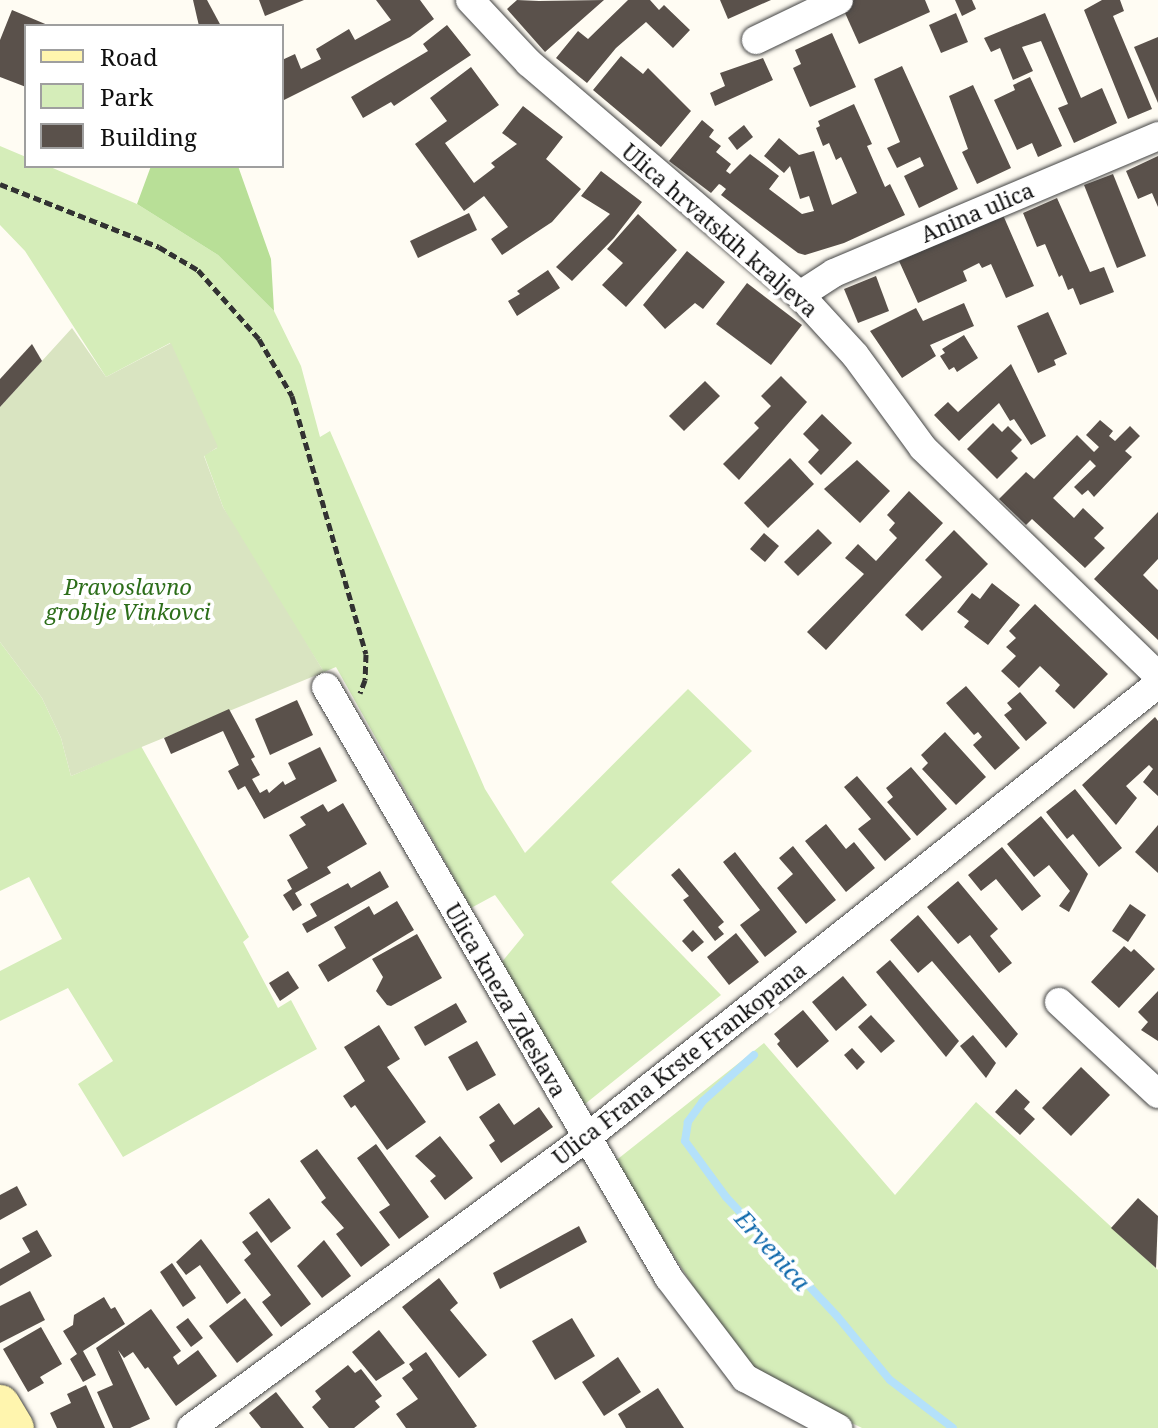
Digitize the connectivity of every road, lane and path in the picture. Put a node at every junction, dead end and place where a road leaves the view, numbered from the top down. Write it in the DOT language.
graph roads {
  1 [pos="470,0"];
  2 [pos="839,0"];
  3 [pos="756,40"];
  4 [pos="1158,136"];
  5 [pos="0,184"];
  6 [pos="800,295"];
  7 [pos="1158,676"];
  8 [pos="1158,684"];
  9 [pos="326,687"];
  10 [pos="347,723"];
  11 [pos="1059,1002"];
  12 [pos="1158,1094"];
  13 [pos="586,1138"];
  14 [pos="191,1428"];
  15 [pos="838,1428"];
  1 -- 6 [label="street, Ulica hrvatskih kraljeva"];
  2 -- 3 [label="street"];
  4 -- 6 [label="street, Anina ulica"];
  5 -- 10 [label="path"];
  6 -- 7 [label="street, Ulica hrvatskih kraljeva"];
  8 -- 13 [label="street, Ulica Frana Krste Frankopana"];
  9 -- 10 [label="street, Ulica kneza Zdeslava"];
  10 -- 13 [label="street, Ulica kneza Zdeslava"];
  11 -- 12 [label="street"];
  13 -- 14 [label="street, Ulica Frana Krste Frankopana"];
  13 -- 15 [label="street, Ulica kneza Zdeslava"];
}
